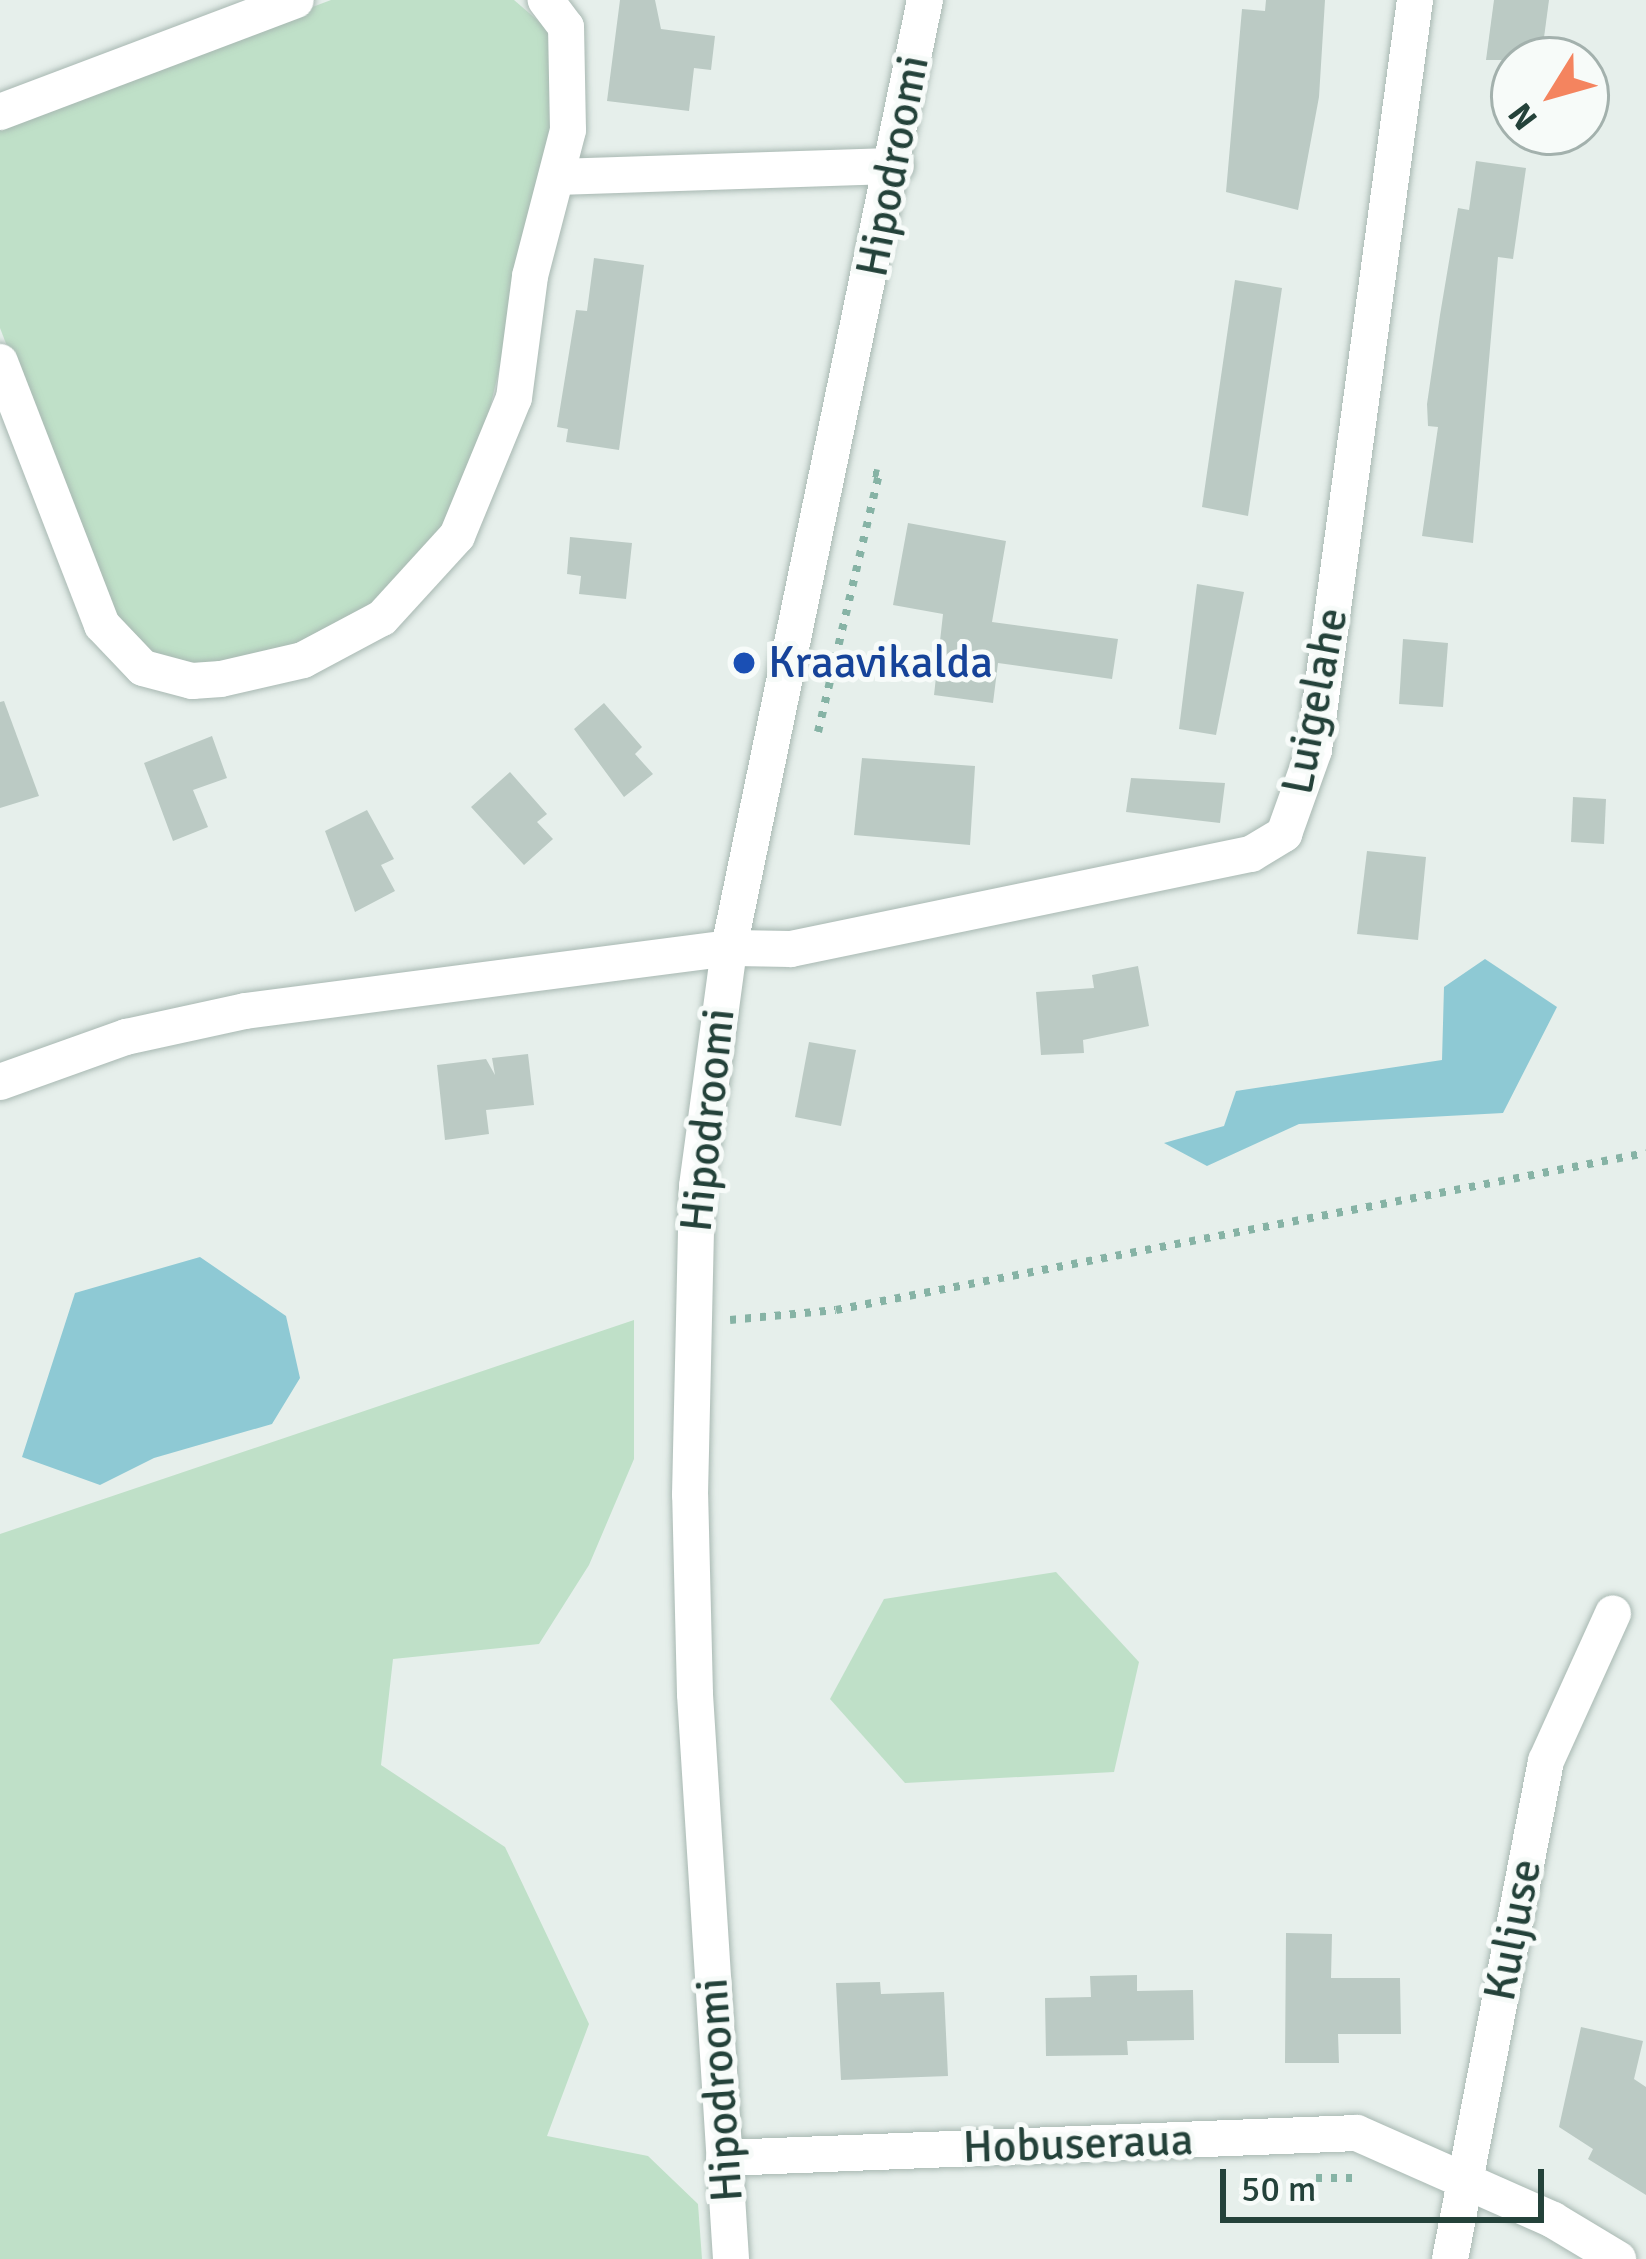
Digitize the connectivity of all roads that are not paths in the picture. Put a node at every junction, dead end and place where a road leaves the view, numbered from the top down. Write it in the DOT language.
graph roads {
  1 [pos="296,0"];
  2 [pos="546,0"];
  3 [pos="925,0"];
  4 [pos="1415,0"];
  5 [pos="0,112"];
  6 [pos="896,166"];
  7 [pos="560,178"];
  8 [pos="1,369"];
  9 [pos="729,948"];
  10 [pos="0,1082"];
  11 [pos="1613,1613"];
  12 [pos="724,2158"];
  13 [pos="1466,2181"];
  14 [pos="731,2259"];
  15 [pos="1450,2259"];
  16 [pos="1618,2259"];
  1 -- 5 [label="street"];
  2 -- 7 [label="street"];
  3 -- 6 [label="street, Hipodroomi"];
  4 -- 9 [label="street, Luigelahe"];
  6 -- 7 [label="street"];
  6 -- 9 [label="street, Hipodroomi"];
  7 -- 8 [label="street"];
  9 -- 10 [label="street"];
  9 -- 12 [label="street, Hipodroomi"];
  11 -- 13 [label="street, Kuljuse"];
  12 -- 13 [label="street, Hobuseraua"];
  12 -- 14 [label="street, Hipodroomi"];
  13 -- 15 [label="street, Kuljuse"];
  13 -- 16 [label="street, Hobuseraua"];
}
